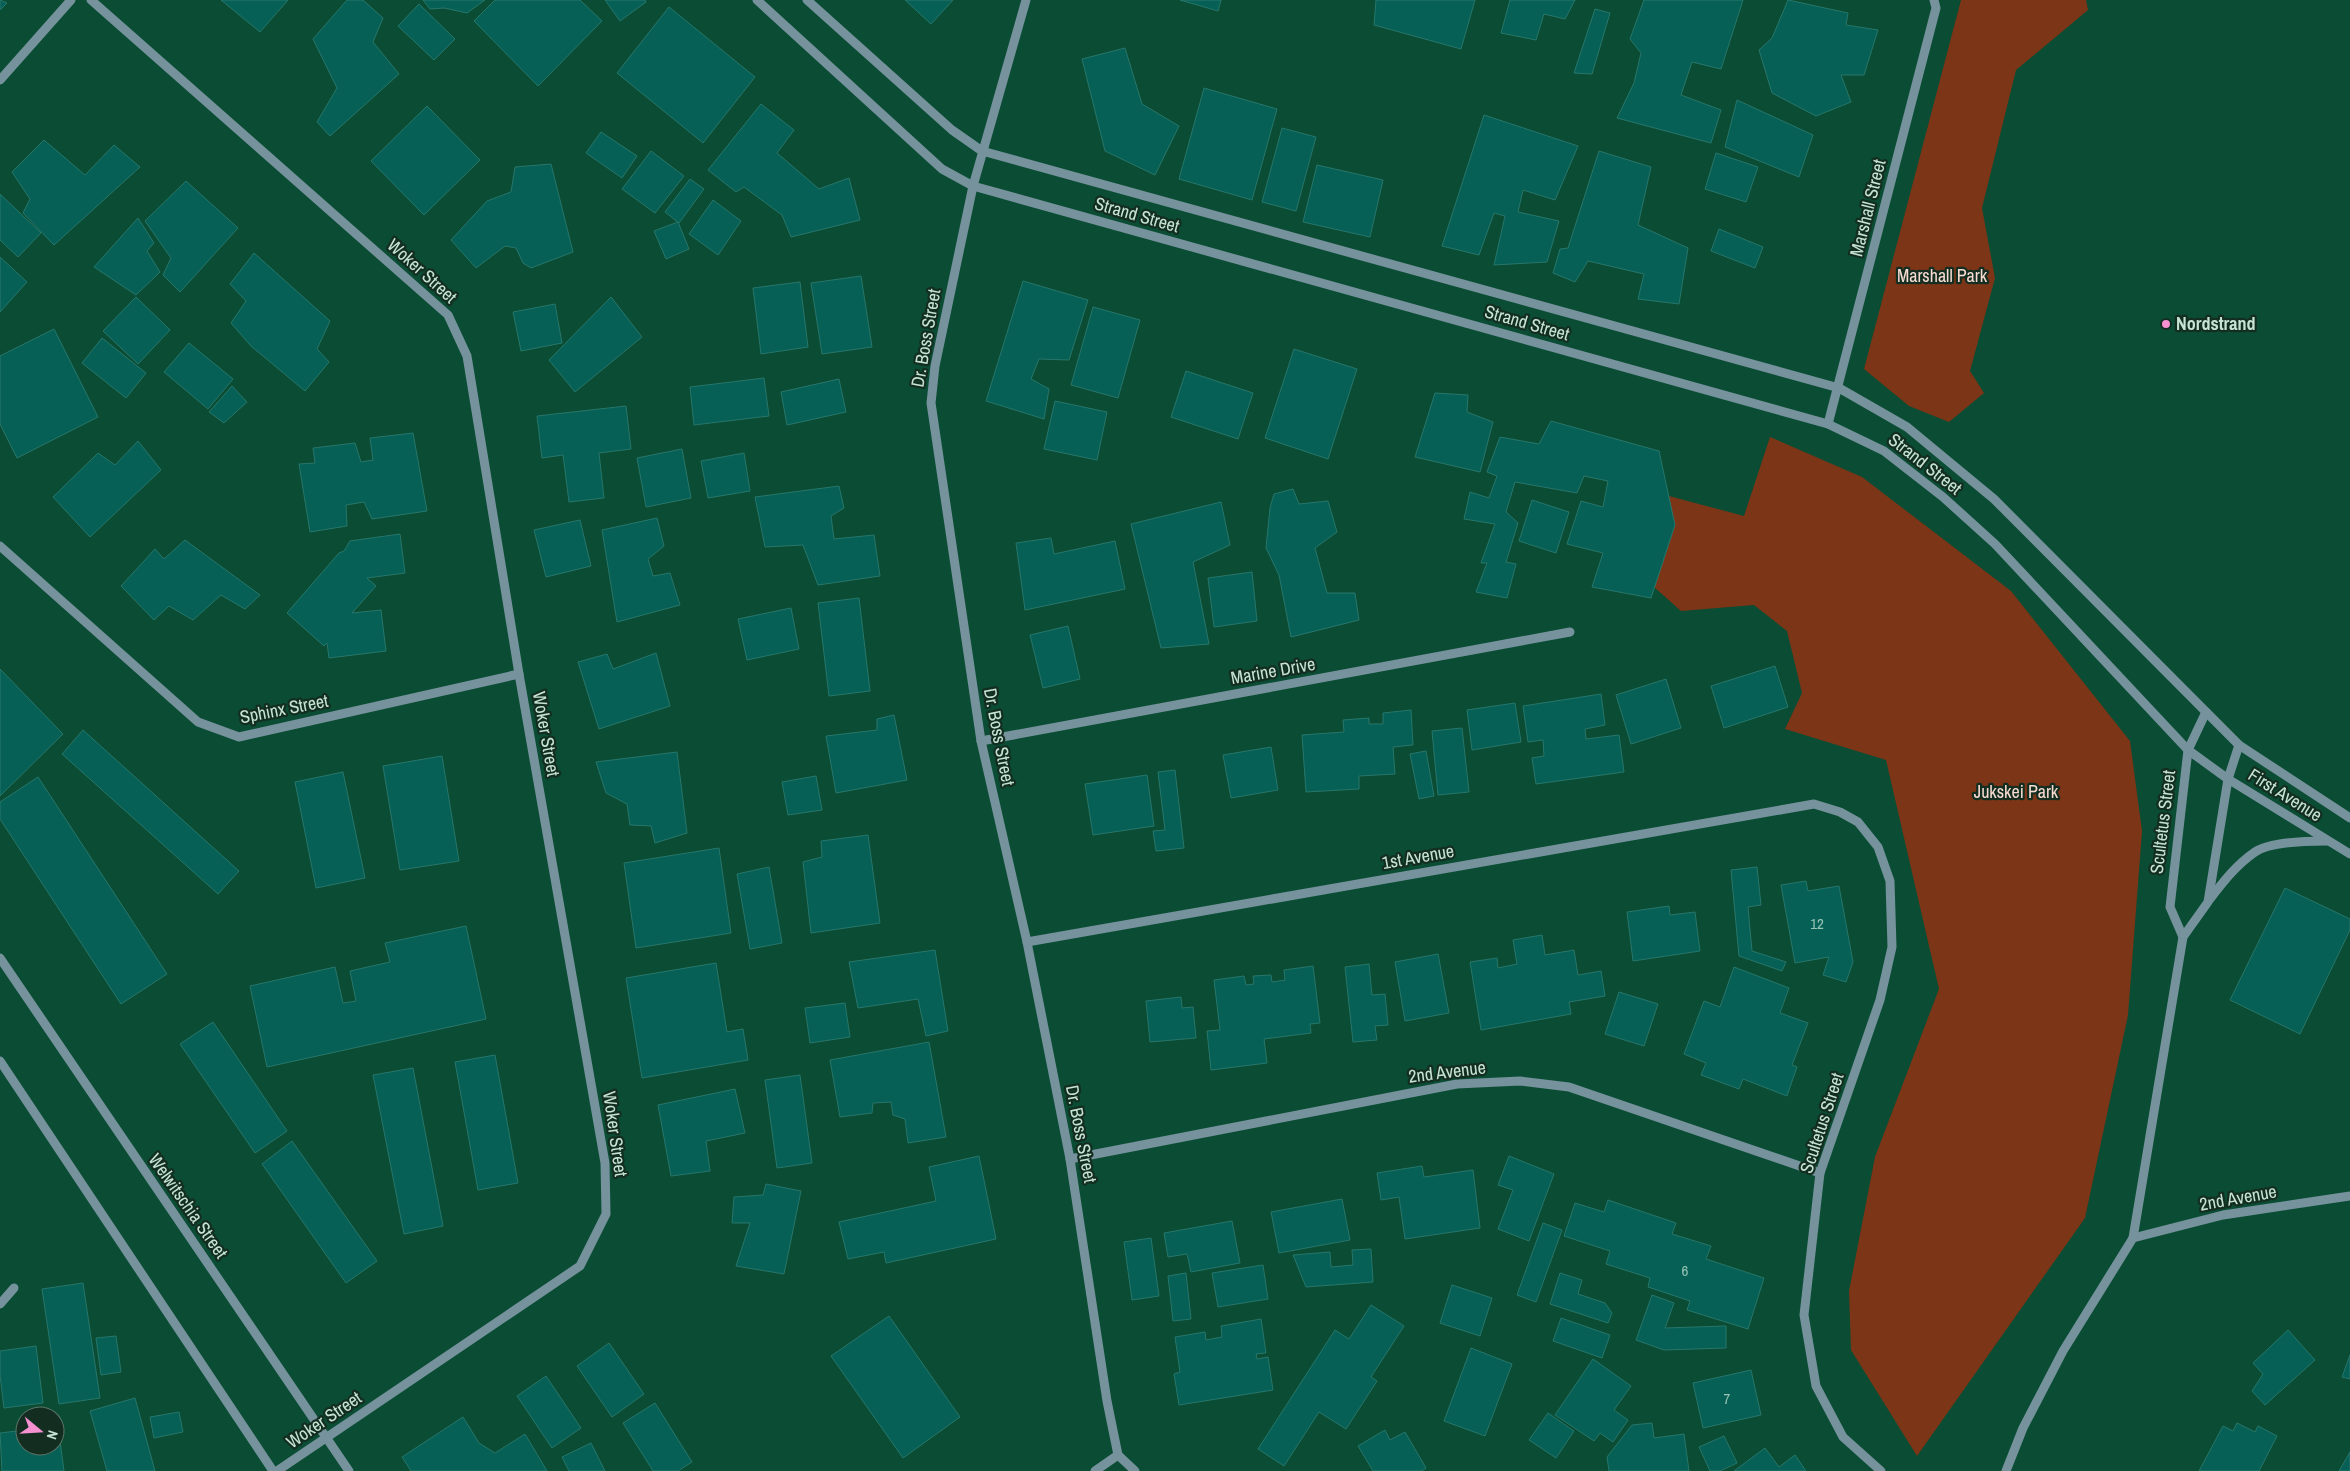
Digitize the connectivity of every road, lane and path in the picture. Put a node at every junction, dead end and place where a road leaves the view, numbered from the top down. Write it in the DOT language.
graph roads {
  1 [pos="71,0"];
  2 [pos="91,0"];
  3 [pos="757,0"];
  4 [pos="807,0"];
  5 [pos="1026,0"];
  6 [pos="1934,0"];
  7 [pos="0,80"];
  8 [pos="982,151"];
  9 [pos="973,186"];
  10 [pos="1839,388"];
  11 [pos="1828,424"];
  12 [pos="0,546"];
  13 [pos="1570,632"];
  14 [pos="519,674"];
  15 [pos="2206,712"];
  16 [pos="981,742"];
  17 [pos="2239,745"];
  18 [pos="2188,750"];
  19 [pos="2228,779"];
  20 [pos="1814,804"];
  21 [pos="2350,818"];
  22 [pos="2327,841"];
  23 [pos="2350,854"];
  24 [pos="2208,902"];
  25 [pos="2183,937"];
  26 [pos="1026,942"];
  27 [pos="0,958"];
  28 [pos="0,1061"];
  29 [pos="1070,1158"];
  30 [pos="1820,1174"];
  31 [pos="2350,1196"];
  32 [pos="2133,1238"];
  33 [pos="14,1288"];
  34 [pos="0,1304"];
  35 [pos="328,1438"];
  36 [pos="1118,1455"];
  37 [pos="275,1471"];
  38 [pos="349,1471"];
  39 [pos="1095,1471"];
  40 [pos="1135,1471"];
  41 [pos="1881,1471"];
  42 [pos="2006,1471"];
  1 -- 7 [label="street"];
  2 -- 14 [label="street, Woker Street"];
  3 -- 9 [label="street, Strand Street"];
  4 -- 8 [label="street, Strand Street"];
  5 -- 8 [label="street, Dr. Boss Street"];
  6 -- 10 [label="street, Marshall Street"];
  8 -- 9 [label="street, Dr. Boss Street"];
  8 -- 10 [label="street, Strand Street"];
  9 -- 11 [label="street, Strand Street"];
  9 -- 16 [label="street, Dr. Boss Street"];
  10 -- 11 [label="street, Marshall Street"];
  10 -- 15 [label="street, Strand Street"];
  11 -- 18 [label="street, Strand Street"];
  12 -- 14 [label="street, Sphinx Street"];
  13 -- 16 [label="street, Marine Drive"];
  14 -- 35 [label="street, Woker Street"];
  15 -- 17 [label="street, Strand Street"];
  15 -- 18 [label="street, Scultetus Street"];
  16 -- 26 [label="street, Dr. Boss Street"];
  17 -- 19 [label="street"];
  17 -- 21 [label="street, First Avenue"];
  18 -- 19 [label="street, Strand Street"];
  18 -- 25 [label="street, Scultetus Street"];
  19 -- 22 [label="street, First Avenue"];
  19 -- 24 [label="street"];
  20 -- 26 [label="street, 1st Avenue"];
  20 -- 30 [label="street, Scultetus Street"];
  22 -- 23 [label="street, First Avenue"];
  22 -- 24 [label="street"];
  24 -- 25 [label="street"];
  25 -- 32 [label="street"];
  26 -- 29 [label="street, Dr. Boss Street"];
  27 -- 35 [label="street, Welwitschia Street"];
  28 -- 37 [label="street"];
  29 -- 30 [label="street, 2nd Avenue"];
  29 -- 36 [label="street, Dr. Boss Street"];
  30 -- 41 [label="street, Scultetus Street"];
  31 -- 32 [label="street, 2nd Avenue"];
  32 -- 42 [label="street"];
  33 -- 34 [label="street"];
  35 -- 37 [label="street, Woker Street"];
  35 -- 38 [label="street, Welwitschia Street"];
  36 -- 39 [label="street"];
  36 -- 40 [label="street"];
}
